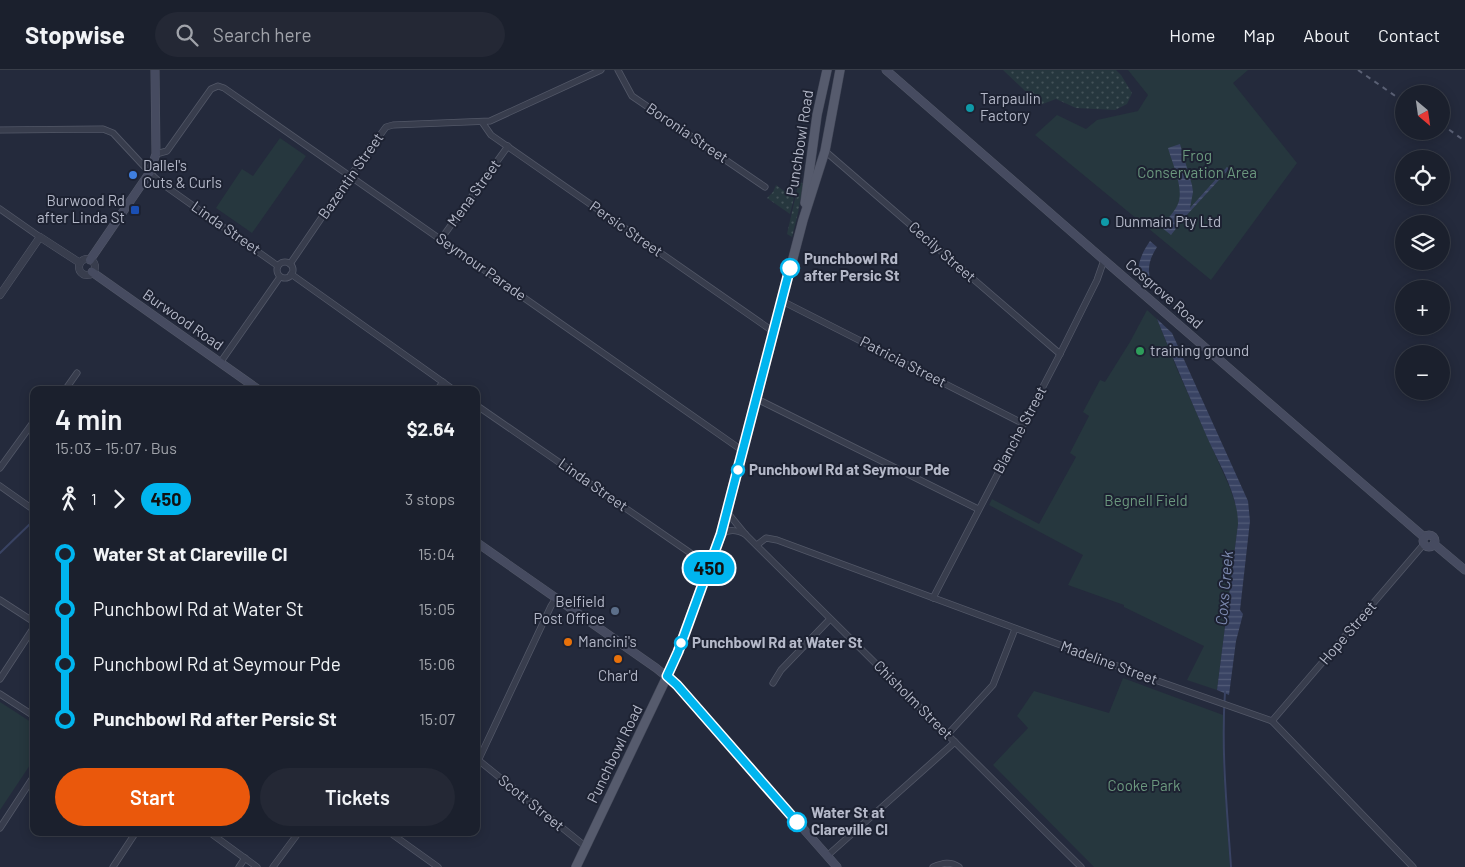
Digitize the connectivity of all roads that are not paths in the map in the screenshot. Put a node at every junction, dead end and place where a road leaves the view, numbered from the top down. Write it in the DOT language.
graph roads {
  1 [pos="155,70"];
  2 [pos="600,70"];
  3 [pos="618,70"];
  4 [pos="827,70"];
  5 [pos="840,70"];
  6 [pos="886,70"];
  7 [pos="482,122"];
  8 [pos="0,130"];
  9 [pos="508,146"];
  10 [pos="825,151"];
  11 [pos="156,154"];
  12 [pos="150,172"];
  13 [pos="350,176"];
  14 [pos="766,187"];
  15 [pos="0,209"];
  16 [pos="803,220"];
  17 [pos="40,237"];
  18 [pos="441,239"];
  19 [pos="90,260"];
  20 [pos="1104,260"];
  21 [pos="80,264"];
  22 [pos="290,264"];
  23 [pos="278,266"];
  24 [pos="92,272"];
  25 [pos="291,274"];
  26 [pos="280,276"];
  27 [pos="0,296"];
  28 [pos="782,301"];
  29 [pos="774,332"];
  30 [pos="1060,354"];
  31 [pos="220,363"];
  32 [pos="77,373"];
  33 [pos="443,382"];
  34 [pos="68,386"];
  35 [pos="253,386"];
  36 [pos="440,386"];
  37 [pos="448,386"];
  38 [pos="757,399"];
  39 [pos="480,408"];
  40 [pos="1024,424"];
  41 [pos="30,427"];
  42 [pos="743,451"];
  43 [pos="0,468"];
  44 [pos="0,486"];
  45 [pos="30,507"];
  46 [pos="978,509"];
  47 [pos="727,512"];
  48 [pos="721,534"];
  49 [pos="745,534"];
  50 [pos="1424,541"];
  51 [pos="480,545"];
  52 [pos="757,546"];
  53 [pos="710,564"];
  54 [pos="1465,570"];
  55 [pos="556,598"];
  56 [pos="933,598"];
  57 [pos="0,600"];
  58 [pos="30,619"];
  59 [pos="830,619"];
  60 [pos="1015,628"];
  61 [pos="30,633"];
  62 [pos="667,676"];
  63 [pos="0,679"];
  64 [pos="774,683"];
  65 [pos="0,694"];
  66 [pos="30,713"];
  67 [pos="1272,721"];
  68 [pos="948,734"];
  69 [pos="955,742"];
  70 [pos="480,754"];
  71 [pos="480,762"];
  72 [pos="30,782"];
  73 [pos="0,828"];
  74 [pos="133,836"];
  75 [pos="215,836"];
  76 [pos="296,836"];
  77 [pos="395,836"];
  78 [pos="586,847"];
  79 [pos="827,856"];
  80 [pos="245,858"];
  81 [pos="113,867"];
  82 [pos="239,867"];
  83 [pos="257,867"];
  84 [pos="273,867"];
  85 [pos="438,867"];
  86 [pos="576,867"];
  87 [pos="837,867"];
  88 [pos="933,867"];
  89 [pos="959,867"];
  90 [pos="1081,867"];
  91 [pos="1413,867"];
  1 -- 11 [label="main road"];
  2 -- 7 [label="street, Bazentin Street"];
  3 -- 14 [label="street, Boronia Street"];
  4 -- 16 [label="main road, Punchbowl Road"];
  5 -- 10 [label="main road, Punchbowl Road"];
  6 -- 20 [label="main road, Cosgrove Road"];
  7 -- 9 [label="street, Persic Street"];
  7 -- 13 [label="street, Bazentin Street"];
  8 -- 12 [label="street, Linda Street"];
  9 -- 18 [label="street, Mena Street"];
  9 -- 29 [label="street, Persic Street"];
  10 -- 16 [label="main road, Punchbowl Road"];
  10 -- 30 [label="street, Cecily Street"];
  11 -- 12 [label="main road"];
  11 -- 13 [label="street, Seymour Parade"];
  12 -- 19 [label="main road"];
  12 -- 23 [label="street, Linda Street"];
  13 -- 18 [label="street, Seymour Parade"];
  13 -- 22 [label="street, Bazentin Street"];
  15 -- 17 [label="street"];
  16 -- 28 [label="main road, Punchbowl Road"];
  17 -- 21 [label="street"];
  17 -- 27 [label="street"];
  18 -- 42 [label="street, Seymour Parade"];
  19 -- 21 [label="street"];
  19 -- 24 [label="street"];
  20 -- 30 [label="street, Blanche Street"];
  20 -- 50 [label="main road, Cosgrove Road"];
  21 -- 24 [label="street"];
  22 -- 23 [label="street"];
  22 -- 25 [label="street"];
  23 -- 26 [label="street"];
  24 -- 31 [label="main road, Burwood Road"];
  25 -- 26 [label="street"];
  25 -- 33 [label="street"];
  26 -- 31 [label="street"];
  28 -- 29 [label="main road, Punchbowl Road"];
  28 -- 40 [label="street, Patricia Street"];
  29 -- 38 [label="main road, Punchbowl Road"];
  30 -- 40 [label="street, Blanche Street"];
  31 -- 35 [label="main road, Burwood Road"];
  32 -- 34 [label="street"];
  33 -- 36 [label="street"];
  33 -- 37 [label="street"];
  38 -- 42 [label="main road, Punchbowl Road"];
  38 -- 46 [label="street"];
  39 -- 53 [label="street, Linda Street"];
  40 -- 46 [label="street, Blanche Street"];
  41 -- 43 [label="street"];
  42 -- 47 [label="main road, Punchbowl Road"];
  44 -- 45 [label="street"];
  46 -- 56 [label="street, Blanche Street"];
  47 -- 48 [label="main road, Punchbowl Road"];
  47 -- 49 [label="street, Chisholm Street"];
  48 -- 49 [label="street"];
  48 -- 53 [label="main road, Punchbowl Road"];
  49 -- 52 [label="street, Chisholm Street"];
  50 -- 54 [label="main road, Cosgrove Road"];
  50 -- 67 [label="street, Hope Street"];
  51 -- 55 [label="main road"];
  52 -- 56 [label="street, Madeline Street"];
  52 -- 59 [label="street, Chisholm Street"];
  53 -- 62 [label="main road, Punchbowl Road"];
  55 -- 62 [label="main road"];
  55 -- 70 [label="street"];
  56 -- 60 [label="street, Madeline Street"];
  57 -- 58 [label="street"];
  59 -- 64 [label="street"];
  59 -- 68 [label="street, Chisholm Street"];
  60 -- 67 [label="street, Madeline Street"];
  60 -- 68 [label="street"];
  61 -- 63 [label="street"];
  62 -- 78 [label="main road, Punchbowl Road"];
  62 -- 79 [label="main road"];
  65 -- 66 [label="street"];
  67 -- 91 [label="street, Madeline Street"];
  68 -- 69 [label="street, Chisholm Street"];
  69 -- 79 [label="street"];
  69 -- 90 [label="street, Chisholm Street"];
  71 -- 78 [label="street, Scott Street"];
  72 -- 73 [label="street"];
  74 -- 81 [label="street"];
  75 -- 80 [label="street"];
  76 -- 84 [label="street"];
  77 -- 85 [label="street"];
  78 -- 86 [label="main road, Punchbowl Road"];
  79 -- 87 [label="main road"];
  80 -- 82 [label="street"];
  80 -- 83 [label="street"];
  88 -- 89 [label="street"];
}
